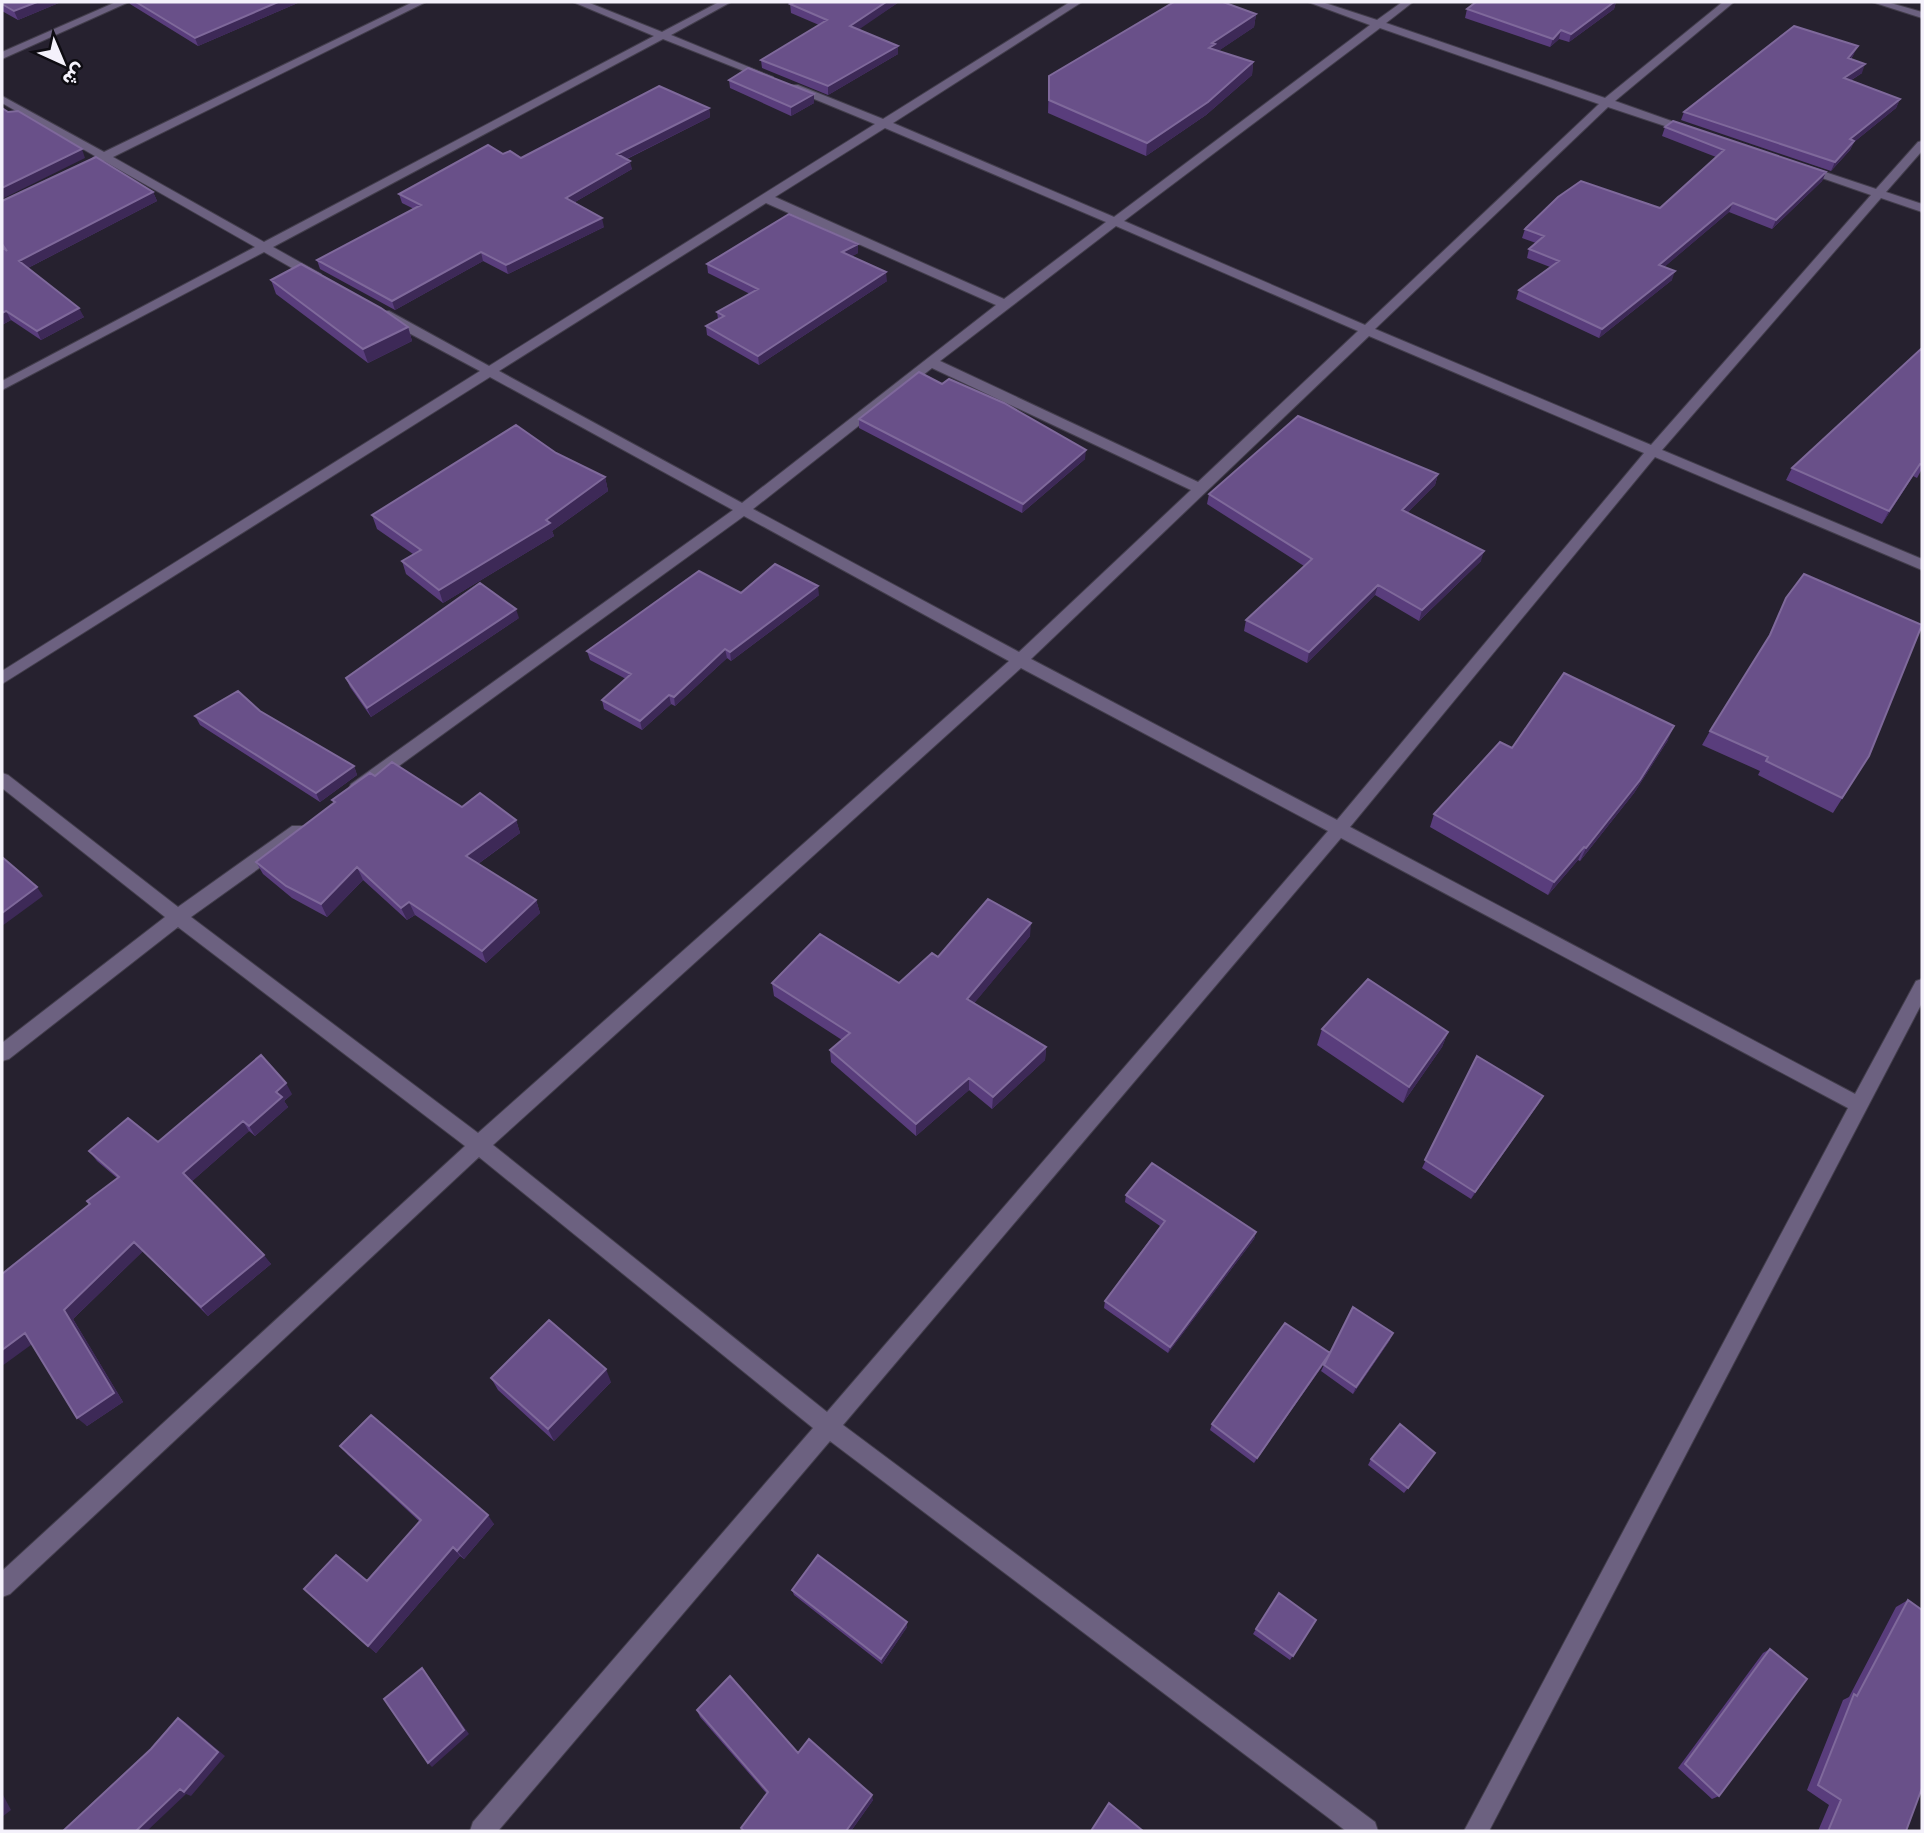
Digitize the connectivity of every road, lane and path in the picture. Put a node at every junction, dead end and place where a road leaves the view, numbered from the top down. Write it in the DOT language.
graph roads {
  1 [pos="124,2"];
  2 [pos="421,2"];
  3 [pos="578,2"];
  4 [pos="726,2"];
  5 [pos="1077,2"];
  6 [pos="1313,2"];
  7 [pos="1408,2"];
  8 [pos="1729,2"];
  9 [pos="1877,2"];
  10 [pos="1922,15"];
  11 [pos="1378,24"];
  12 [pos="662,36"];
  13 [pos="2,56"];
  14 [pos="2,99"];
  15 [pos="1606,103"];
  16 [pos="886,124"];
  17 [pos="1697,133"];
  18 [pos="1922,145"];
  19 [pos="104,157"];
  20 [pos="1789,163"];
  21 [pos="81,168"];
  22 [pos="1880,194"];
  23 [pos="766,198"];
  24 [pos="1922,208"];
  25 [pos="1117,221"];
  26 [pos="264,248"];
  27 [pos="335,287"];
  28 [pos="1005,304"];
  29 [pos="370,306"];
  30 [pos="1368,331"];
  31 [pos="931,362"];
  32 [pos="489,370"];
  33 [pos="2,386"];
  34 [pos="1653,451"];
  35 [pos="1201,489"];
  36 [pos="745,508"];
  37 [pos="1922,565"];
  38 [pos="1020,660"];
  39 [pos="2,678"];
  40 [pos="2,779"];
  41 [pos="348,794"];
  42 [pos="314,819"];
  43 [pos="1340,828"];
  44 [pos="178,917"];
  45 [pos="1921,991"];
  46 [pos="2,1053"];
  47 [pos="1858,1105"];
  48 [pos="479,1145"];
  49 [pos="829,1427"];
  50 [pos="2,1586"];
  51 [pos="482,1831"];
  52 [pos="1366,1831"];
  53 [pos="1476,1831"];
  1 -- 13 [label="street"];
  2 -- 19 [label="street"];
  3 -- 12 [label="street"];
  4 -- 12 [label="street"];
  5 -- 16 [label="street"];
  6 -- 11 [label="street"];
  7 -- 11 [label="street"];
  8 -- 15 [label="street"];
  9 -- 10 [label="street"];
  11 -- 15 [label="street"];
  11 -- 25 [label="street"];
  12 -- 16 [label="street"];
  12 -- 26 [label="street"];
  14 -- 19 [label="street"];
  15 -- 17 [label="street"];
  15 -- 30 [label="street"];
  16 -- 23 [label="street"];
  16 -- 25 [label="street"];
  18 -- 22 [label="street"];
  19 -- 21 [label="street"];
  19 -- 26 [label="street"];
  20 -- 22 [label="street"];
  22 -- 24 [label="street"];
  22 -- 34 [label="street"];
  23 -- 28 [label="street"];
  23 -- 32 [label="street"];
  25 -- 28 [label="street"];
  25 -- 30 [label="street"];
  26 -- 27 [label="street"];
  26 -- 33 [label="street"];
  28 -- 31 [label="street"];
  29 -- 32 [label="street"];
  30 -- 34 [label="street"];
  30 -- 35 [label="street"];
  31 -- 35 [label="street"];
  31 -- 36 [label="street"];
  32 -- 36 [label="street"];
  32 -- 39 [label="street"];
  34 -- 37 [label="street"];
  34 -- 43 [label="street"];
  35 -- 38 [label="street"];
  36 -- 38 [label="street"];
  36 -- 41 [label="street"];
  38 -- 43 [label="street"];
  38 -- 48 [label="street"];
  40 -- 44 [label="street"];
  42 -- 44 [label="street"];
  43 -- 47 [label="street"];
  43 -- 49 [label="street"];
  44 -- 46 [label="street"];
  44 -- 48 [label="street"];
  45 -- 47 [label="street"];
  47 -- 53 [label="street"];
  48 -- 49 [label="street"];
  48 -- 50 [label="street"];
  49 -- 51 [label="street"];
  49 -- 52 [label="street"];
}
